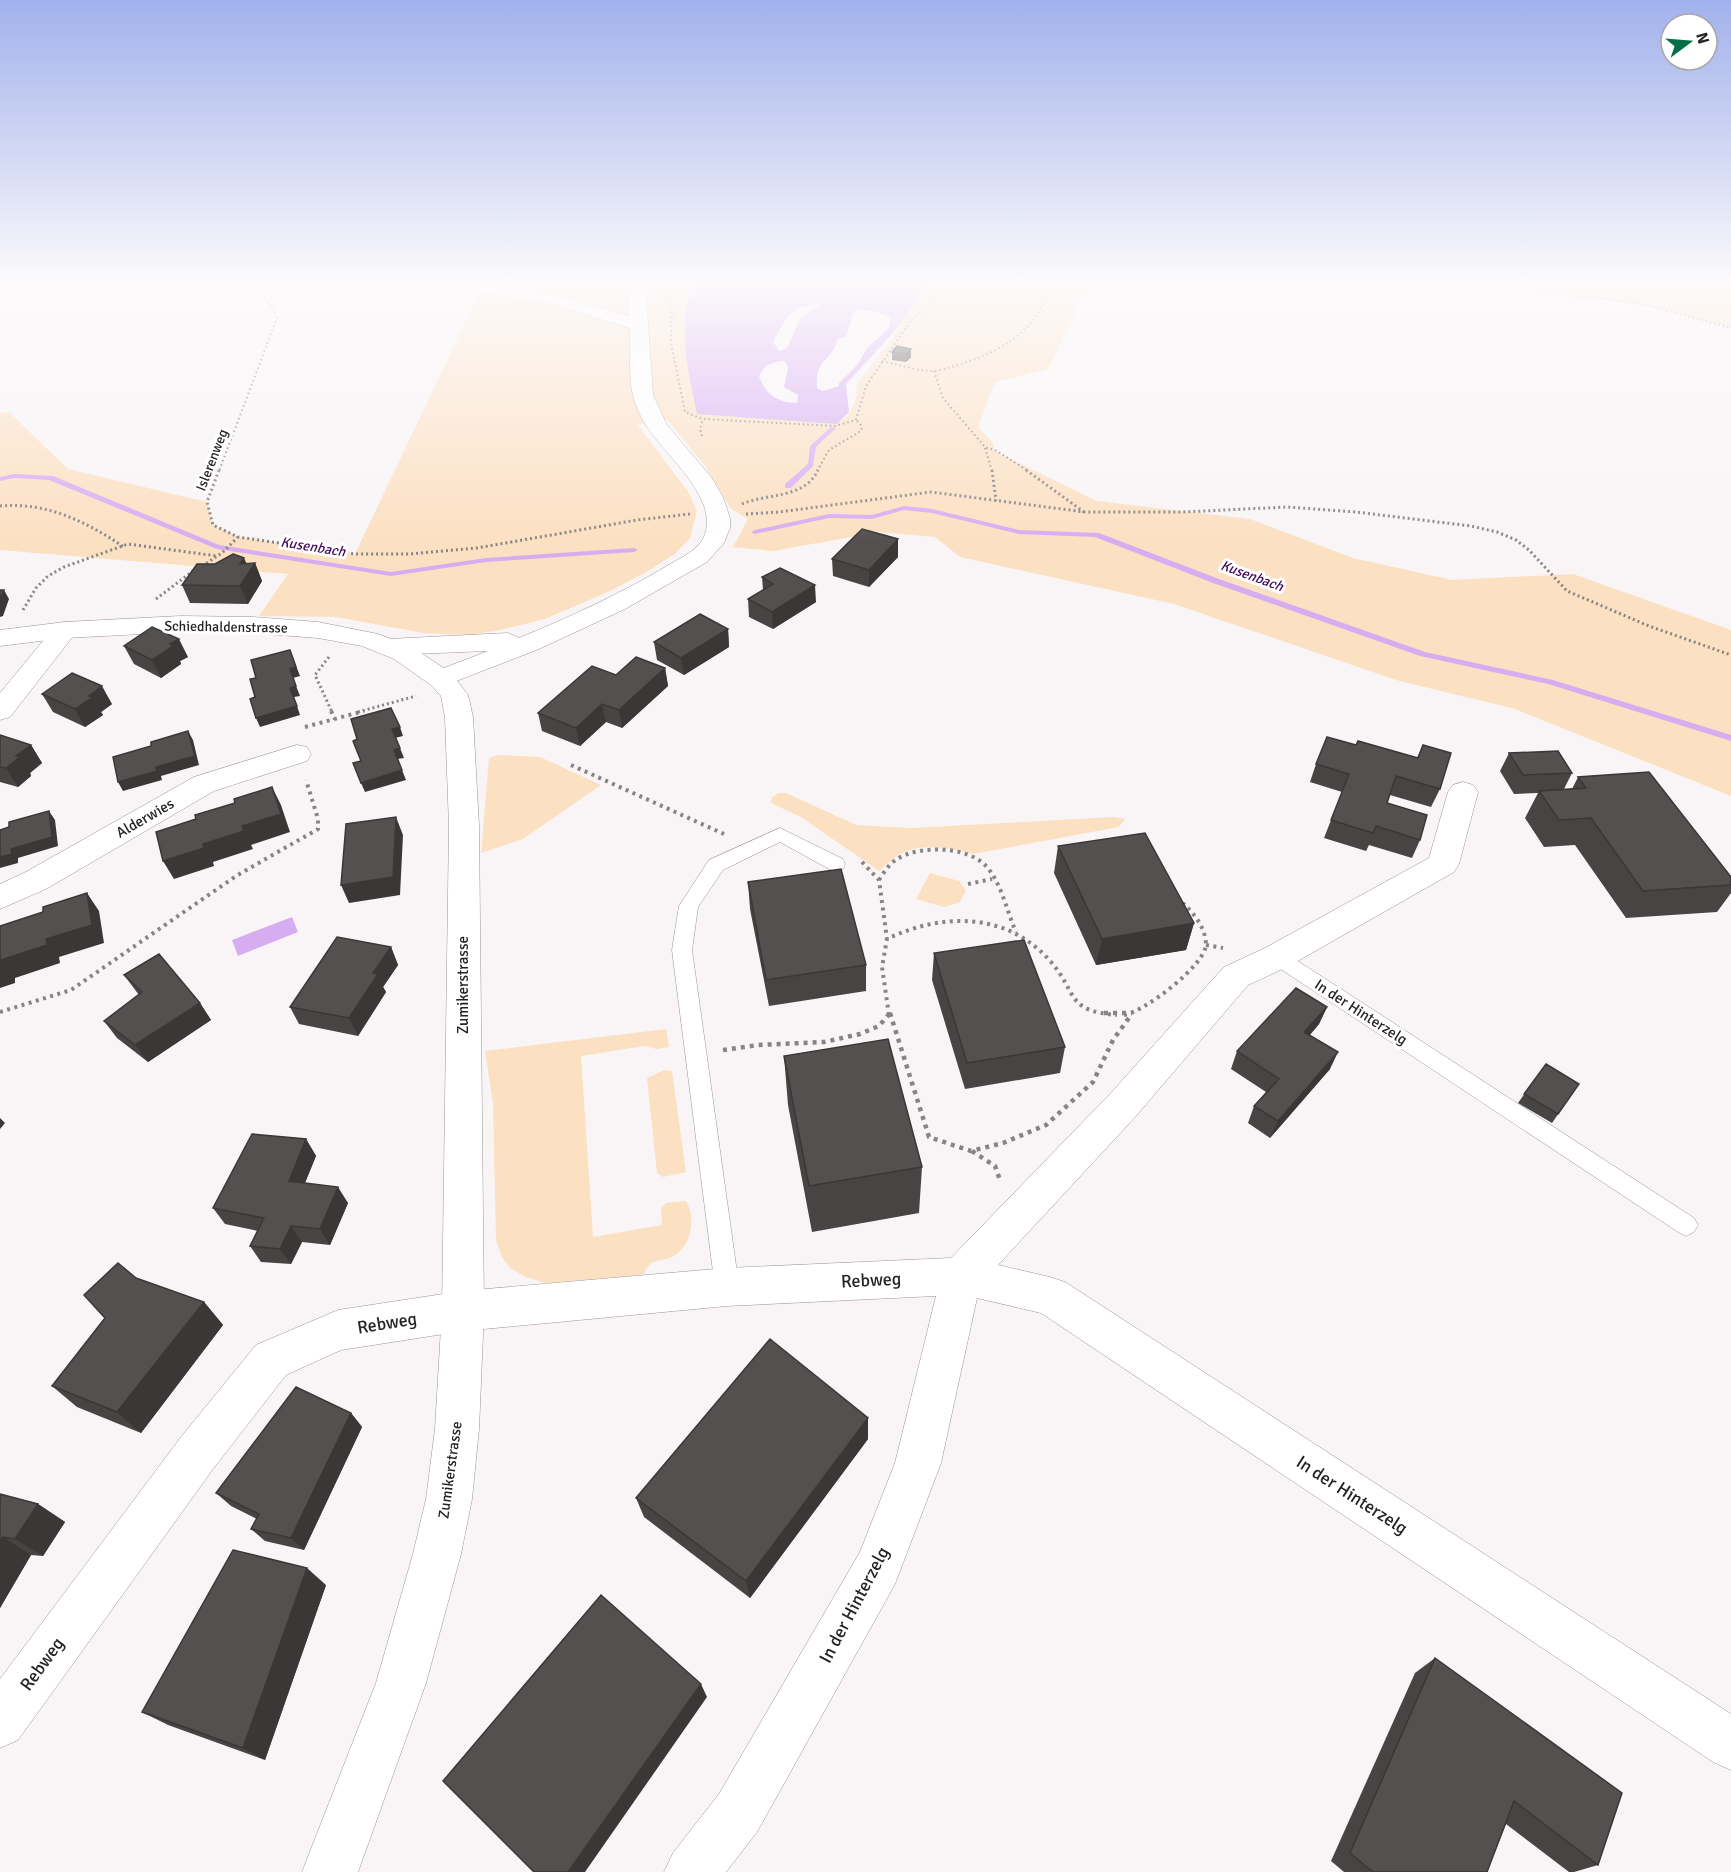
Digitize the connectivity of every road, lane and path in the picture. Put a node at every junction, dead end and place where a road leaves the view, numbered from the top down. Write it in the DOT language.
graph roads {
  1 [pos="259,366"];
  2 [pos="642,366"];
  3 [pos="676,366"];
  4 [pos="879,366"];
  5 [pos="910,366"];
  6 [pos="949,366"];
  7 [pos="934,371"];
  8 [pos="856,420"];
  9 [pos="985,447"];
  10 [pos="996,501"];
  11 [pos="0,506"];
  12 [pos="1085,512"];
  13 [pos="732,513"];
  14 [pos="238,537"];
  15 [pos="124,547"];
  16 [pos="217,556"];
  17 [pos="154,601"];
  18 [pos="20,616"];
  19 [pos="65,630"];
  20 [pos="347,634"];
  21 [pos="548,635"];
  22 [pos="0,638"];
  23 [pos="388,647"];
  24 [pos="1731,655"];
  25 [pos="445,683"];
  26 [pos="0,711"];
  27 [pos="335,719"];
  28 [pos="301,753"];
  29 [pos="571,765"];
  30 [pos="1463,792"];
  31 [pos="753,847"];
  32 [pos="861,861"];
  33 [pos="836,864"];
  34 [pos="992,879"];
  35 [pos="879,880"];
  36 [pos="968,884"];
  37 [pos="0,897"];
  38 [pos="1172,903"];
  39 [pos="1016,932"];
  40 [pos="887,939"];
  41 [pos="1277,957"];
  42 [pos="0,1012"];
  43 [pos="890,1013"];
  44 [pos="1131,1014"];
  45 [pos="696,1054"];
  46 [pos="1686,1225"];
  47 [pos="961,1276"];
  48 [pos="728,1287"];
  49 [pos="463,1311"];
  50 [pos="0,1722"];
  51 [pos="1731,1744"];
  52 [pos="330,1872"];
  53 [pos="692,1872"];
  1 -- 14 [label="path, Islerenweg"];
  2 -- 13 [label="street"];
  3 -- 8 [label="path"];
  4 -- 8 [label="path"];
  5 -- 7 [label="path"];
  6 -- 7 [label="path"];
  7 -- 9 [label="path"];
  8 -- 13 [label="path"];
  9 -- 10 [label="path"];
  9 -- 12 [label="path"];
  10 -- 12 [label="path"];
  10 -- 13 [label="path"];
  11 -- 15 [label="path"];
  12 -- 24 [label="path"];
  13 -- 14 [label="path"];
  13 -- 21 [label="street"];
  14 -- 16 [label="path"];
  15 -- 16 [label="path"];
  15 -- 18 [label="path"];
  16 -- 17 [label="path"];
  19 -- 20 [label="street, Schiedhaldenstrasse"];
  19 -- 22 [label="street, Schiedhaldenstrasse"];
  19 -- 26 [label="street"];
  20 -- 23 [label="street, Schiedhaldenstrasse"];
  20 -- 27 [label="path"];
  21 -- 23 [label="street"];
  21 -- 25 [label="street"];
  23 -- 25 [label="street, Schiedhaldenstrasse"];
  25 -- 27 [label="path"];
  25 -- 49 [label="street, Zumikerstrasse"];
  27 -- 28 [label="path"];
  28 -- 37 [label="street, Alderwies"];
  28 -- 42 [label="path"];
  29 -- 31 [label="path"];
  30 -- 41 [label="street"];
  31 -- 33 [label="lane"];
  31 -- 45 [label="lane"];
  32 -- 35 [label="path"];
  34 -- 35 [label="path"];
  34 -- 36 [label="path"];
  34 -- 39 [label="path"];
  35 -- 40 [label="path"];
  38 -- 44 [label="path"];
  39 -- 40 [label="path"];
  39 -- 44 [label="path"];
  40 -- 43 [label="path"];
  41 -- 46 [label="lane, In der Hinterzelg"];
  41 -- 47 [label="street"];
  43 -- 44 [label="path"];
  43 -- 45 [label="path"];
  45 -- 48 [label="lane"];
  47 -- 48 [label="street, Rebweg"];
  47 -- 51 [label="street, In der Hinterzelg"];
  47 -- 53 [label="street, In der Hinterzelg"];
  48 -- 49 [label="street, Rebweg"];
  49 -- 50 [label="street, Rebweg"];
  49 -- 52 [label="street, Zumikerstrasse"];
}
